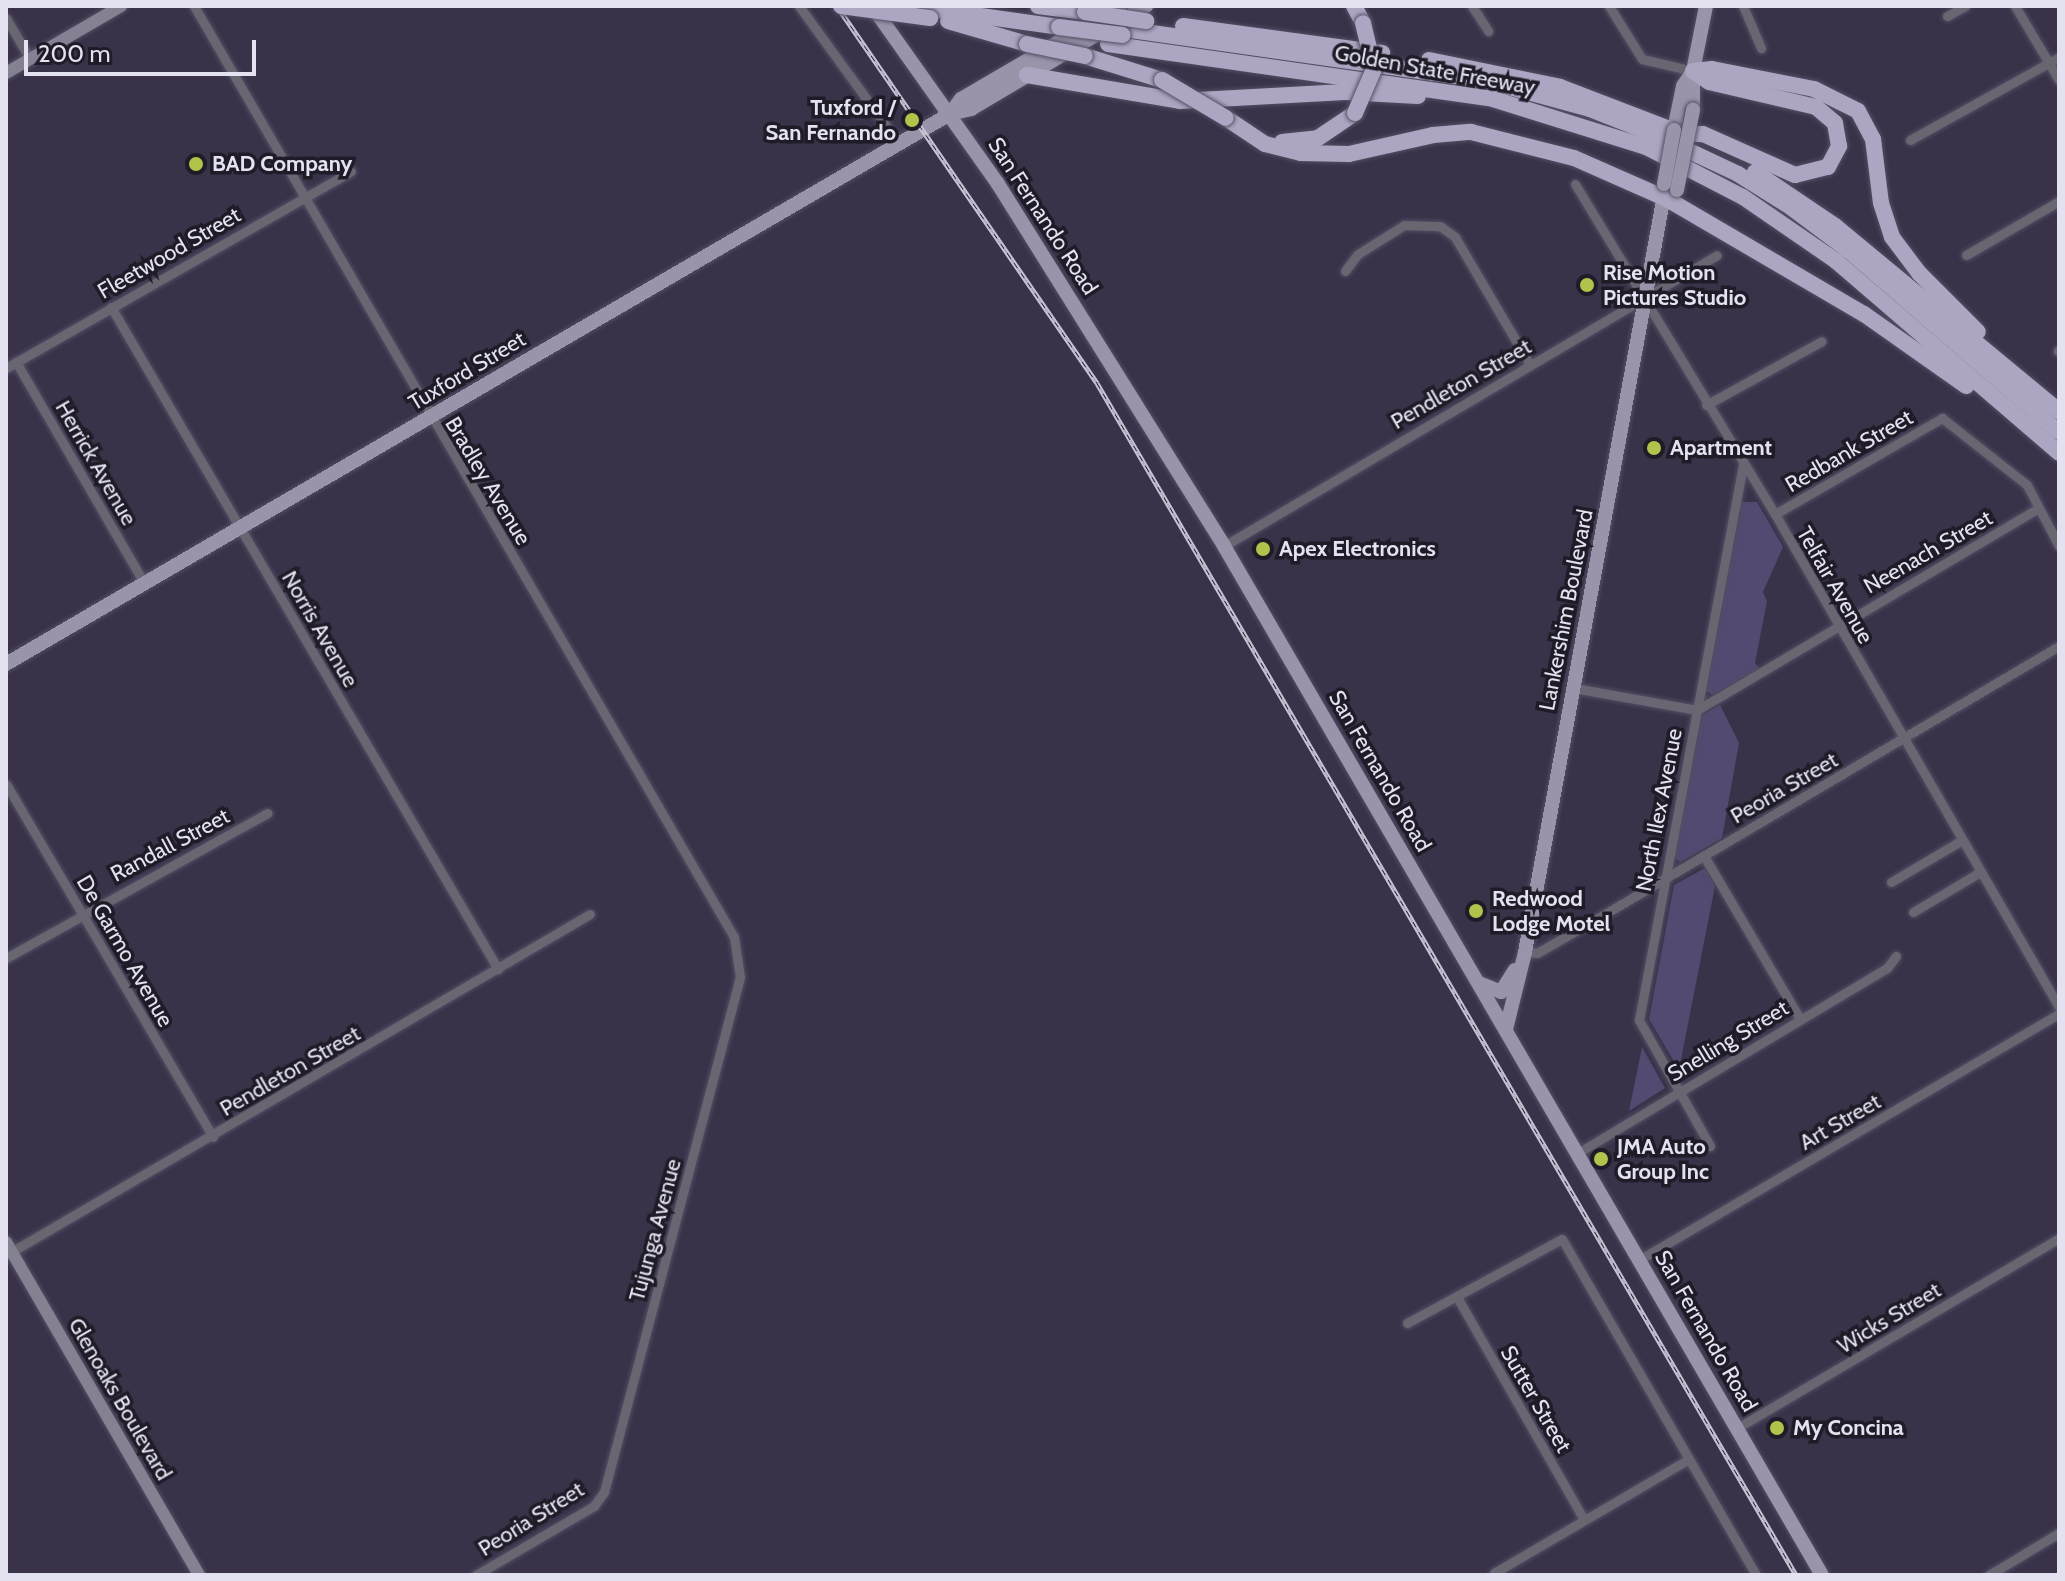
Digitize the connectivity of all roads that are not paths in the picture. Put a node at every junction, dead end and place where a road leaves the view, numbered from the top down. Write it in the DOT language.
graph roads {
  1 [pos="121,6"];
  2 [pos="194,6"];
  3 [pos="799,6"];
  4 [pos="841,6"];
  5 [pos="872,6"];
  6 [pos="1038,6"];
  7 [pos="1120,6"];
  8 [pos="1354,6"];
  9 [pos="1472,6"];
  10 [pos="1609,6"];
  11 [pos="1706,6"];
  12 [pos="1743,6"];
  13 [pos="1965,6"];
  14 [pos="2015,6"];
  15 [pos="921,11"];
  16 [pos="950,14"];
  17 [pos="1947,16"];
  18 [pos="6,18"];
  19 [pos="1130,27"];
  20 [pos="1058,28"];
  21 [pos="1488,31"];
  22 [pos="1761,48"];
  23 [pos="2059,57"];
  24 [pos="30,59"];
  25 [pos="2049,63"];
  26 [pos="1693,71"];
  27 [pos="6,73"];
  28 [pos="1027,75"];
  29 [pos="2059,80"];
  30 [pos="950,114"];
  31 [pos="1226,118"];
  32 [pos="1598,129"];
  33 [pos="1681,133"];
  34 [pos="1910,140"];
  35 [pos="900,145"];
  36 [pos="351,171"];
  37 [pos="1575,184"];
  38 [pos="1669,191"];
  39 [pos="303,196"];
  40 [pos="2059,201"];
  41 [pos="1717,255"];
  42 [pos="1966,255"];
  43 [pos="1345,271"];
  44 [pos="1646,300"];
  45 [pos="111,307"];
  46 [pos="1822,341"];
  47 [pos="16,362"];
  48 [pos="1530,365"];
  49 [pos="6,368"];
  50 [pos="2017,375"];
  51 [pos="1706,405"];
  52 [pos="2008,409"];
  53 [pos="2059,411"];
  54 [pos="430,419"];
  55 [pos="2059,432"];
  56 [pos="2059,440"];
  57 [pos="2059,453"];
  58 [pos="1743,465"];
  59 [pos="2038,508"];
  60 [pos="1775,514"];
  61 [pos="241,528"];
  62 [pos="1224,546"];
  63 [pos="2059,546"];
  64 [pos="144,583"];
  65 [pos="1838,626"];
  66 [pos="2059,646"];
  67 [pos="6,664"];
  68 [pos="1574,688"];
  69 [pos="1697,710"];
  70 [pos="1903,740"];
  71 [pos="6,784"];
  72 [pos="268,813"];
  73 [pos="1962,840"];
  74 [pos="1704,856"];
  75 [pos="1980,872"];
  76 [pos="1664,878"];
  77 [pos="1891,882"];
  78 [pos="82,913"];
  79 [pos="1918,913"];
  80 [pos="590,914"];
  81 [pos="1525,952"];
  82 [pos="1896,956"];
  83 [pos="6,958"];
  84 [pos="498,969"];
  85 [pos="740,977"];
  86 [pos="1478,983"];
  87 [pos="2059,1007"];
  88 [pos="2059,1014"];
  89 [pos="1800,1019"];
  90 [pos="1506,1029"];
  91 [pos="1680,1092"];
  92 [pos="213,1137"];
  93 [pos="1710,1146"];
  94 [pos="1576,1154"];
  95 [pos="2059,1238"];
  96 [pos="8,1250"];
  97 [pos="1639,1260"];
  98 [pos="1457,1297"];
  99 [pos="1407,1323"];
  100 [pos="1737,1428"];
  101 [pos="1689,1459"];
  102 [pos="604,1492"];
  103 [pos="1583,1518"];
  104 [pos="2059,1533"];
  105 [pos="1494,1573"];
  106 [pos="199,1575"];
  107 [pos="476,1575"];
  108 [pos="1756,1575"];
  109 [pos="1822,1575"];
  110 [pos="1989,1575"];
  1 -- 24 [label="main road"];
  2 -- 39 [label="street, Bradley Avenue"];
  3 -- 35 [label="street"];
  4 -- 15 [label="highway, Golden State Freeway, bridge"];
  5 -- 30 [label="main road, San Fernando Road"];
  6 -- 19 [label="highway, Golden State Freeway, bridge"];
  7 -- 30 [label="main road, Tuxford Street"];
  8 -- 31 [label="highway, bridge"];
  9 -- 21 [label="street"];
  10 -- 26 [label="street"];
  11 -- 26 [label="main road, Lankershim Boulevard"];
  12 -- 22 [label="street"];
  13 -- 17 [label="street"];
  14 -- 25 [label="street"];
  15 -- 16 [label="highway, Golden State Freeway"];
  15 -- 20 [label="highway"];
  16 -- 20 [label="highway, Golden State Freeway"];
  16 -- 20 [label="highway"];
  16 -- 31 [label="highway, bridge"];
  18 -- 24 [label="street"];
  19 -- 20 [label="highway, Golden State Freeway"];
  19 -- 20 [label="highway"];
  19 -- 28 [label="main road, Tuxford Street"];
  19 -- 32 [label="highway, Golden State Freeway"];
  19 -- 33 [label="highway, Golden State Freeway"];
  19 -- 55 [label="highway"];
  19 -- 56 [label="highway"];
  23 -- 25 [label="street"];
  24 -- 27 [label="main road"];
  25 -- 29 [label="street"];
  25 -- 34 [label="street"];
  26 -- 33 [label="highway"];
  26 -- 38 [label="main road, Lankershim Boulevard, bridge"];
  26 -- 50 [label="highway"];
  28 -- 30 [label="main road, Tuxford Street"];
  28 -- 32 [label="highway"];
  30 -- 35 [label="main road, Tuxford Street"];
  30 -- 62 [label="main road, San Fernando Road"];
  31 -- 38 [label="highway"];
  32 -- 52 [label="highway, Golden State Freeway"];
  33 -- 50 [label="highway, Golden State Freeway"];
  35 -- 54 [label="main road, Tuxford Street"];
  36 -- 39 [label="street, Fleetwood Street"];
  37 -- 44 [label="street, Telfair Avenue"];
  38 -- 44 [label="main road, Lankershim Boulevard"];
  38 -- 52 [label="highway"];
  39 -- 45 [label="street, Fleetwood Street"];
  39 -- 54 [label="street, Bradley Avenue"];
  40 -- 42 [label="street"];
  41 -- 44 [label="street, Pendleton Street"];
  43 -- 48 [label="street"];
  44 -- 48 [label="street, Pendleton Street"];
  44 -- 51 [label="street, Telfair Avenue"];
  44 -- 68 [label="main road, Lankershim Boulevard"];
  45 -- 47 [label="street, Fleetwood Street"];
  45 -- 61 [label="street, Norris Avenue"];
  46 -- 51 [label="street"];
  47 -- 49 [label="street, Fleetwood Street"];
  47 -- 64 [label="street, Herrick Avenue"];
  48 -- 62 [label="street, Pendleton Street"];
  50 -- 53 [label="highway, Golden State Freeway"];
  51 -- 58 [label="street, Telfair Avenue"];
  52 -- 57 [label="highway, Golden State Freeway"];
  54 -- 61 [label="main road, Tuxford Street"];
  54 -- 85 [label="street, Bradley Avenue"];
  58 -- 60 [label="street, Telfair Avenue"];
  58 -- 69 [label="street, North Ilex Avenue"];
  59 -- 60 [label="street, Redbank Street"];
  59 -- 63 [label="street"];
  59 -- 65 [label="street, Neenach Street"];
  60 -- 65 [label="street, Telfair Avenue"];
  61 -- 64 [label="main road, Tuxford Street"];
  61 -- 84 [label="street, Norris Avenue"];
  62 -- 86 [label="main road, San Fernando Road"];
  64 -- 67 [label="main road, Tuxford Street"];
  65 -- 69 [label="street, Neenach Street"];
  65 -- 70 [label="street, Telfair Avenue"];
  66 -- 70 [label="street, Peoria Street"];
  68 -- 69 [label="street"];
  68 -- 81 [label="main road, Lankershim Boulevard"];
  69 -- 76 [label="street, North Ilex Avenue"];
  70 -- 73 [label="street, Telfair Avenue"];
  70 -- 74 [label="street, Peoria Street"];
  71 -- 78 [label="street, De Garmo Avenue"];
  72 -- 78 [label="street, Randall Street"];
  73 -- 75 [label="street, Telfair Avenue"];
  73 -- 77 [label="street"];
  74 -- 76 [label="street, Peoria Street"];
  74 -- 89 [label="street"];
  75 -- 79 [label="street"];
  75 -- 87 [label="street, Telfair Avenue"];
  76 -- 81 [label="street, Peoria Street"];
  76 -- 91 [label="street, North Ilex Avenue"];
  78 -- 83 [label="street, Randall Street"];
  78 -- 92 [label="street, De Garmo Avenue"];
  80 -- 84 [label="street, Pendleton Street"];
  81 -- 86 [label="main road"];
  81 -- 90 [label="main road, Lankershim Boulevard"];
  82 -- 89 [label="street, Snelling Street"];
  84 -- 92 [label="street, Pendleton Street"];
  85 -- 102 [label="street, Tujunga Avenue"];
  86 -- 90 [label="main road, San Fernando Road"];
  88 -- 97 [label="street, Art Street"];
  89 -- 91 [label="street, Snelling Street"];
  90 -- 94 [label="main road, San Fernando Road"];
  91 -- 93 [label="street, North Ilex Avenue"];
  91 -- 94 [label="street, Snelling Street"];
  92 -- 96 [label="street, Pendleton Street"];
  94 -- 97 [label="main road, San Fernando Road"];
  95 -- 100 [label="street, Wicks Street"];
  96 -- 106 [label="main road, Glenoaks Boulevard"];
  97 -- 100 [label="main road, San Fernando Road"];
  98 -- 99 [label="street"];
  98 -- 101 [label="street"];
  98 -- 103 [label="street, Sutter Street"];
  100 -- 109 [label="main road, San Fernando Road"];
  101 -- 103 [label="street"];
  101 -- 108 [label="street"];
  102 -- 107 [label="street, Peoria Street"];
  103 -- 105 [label="street"];
  104 -- 110 [label="street"];
}
